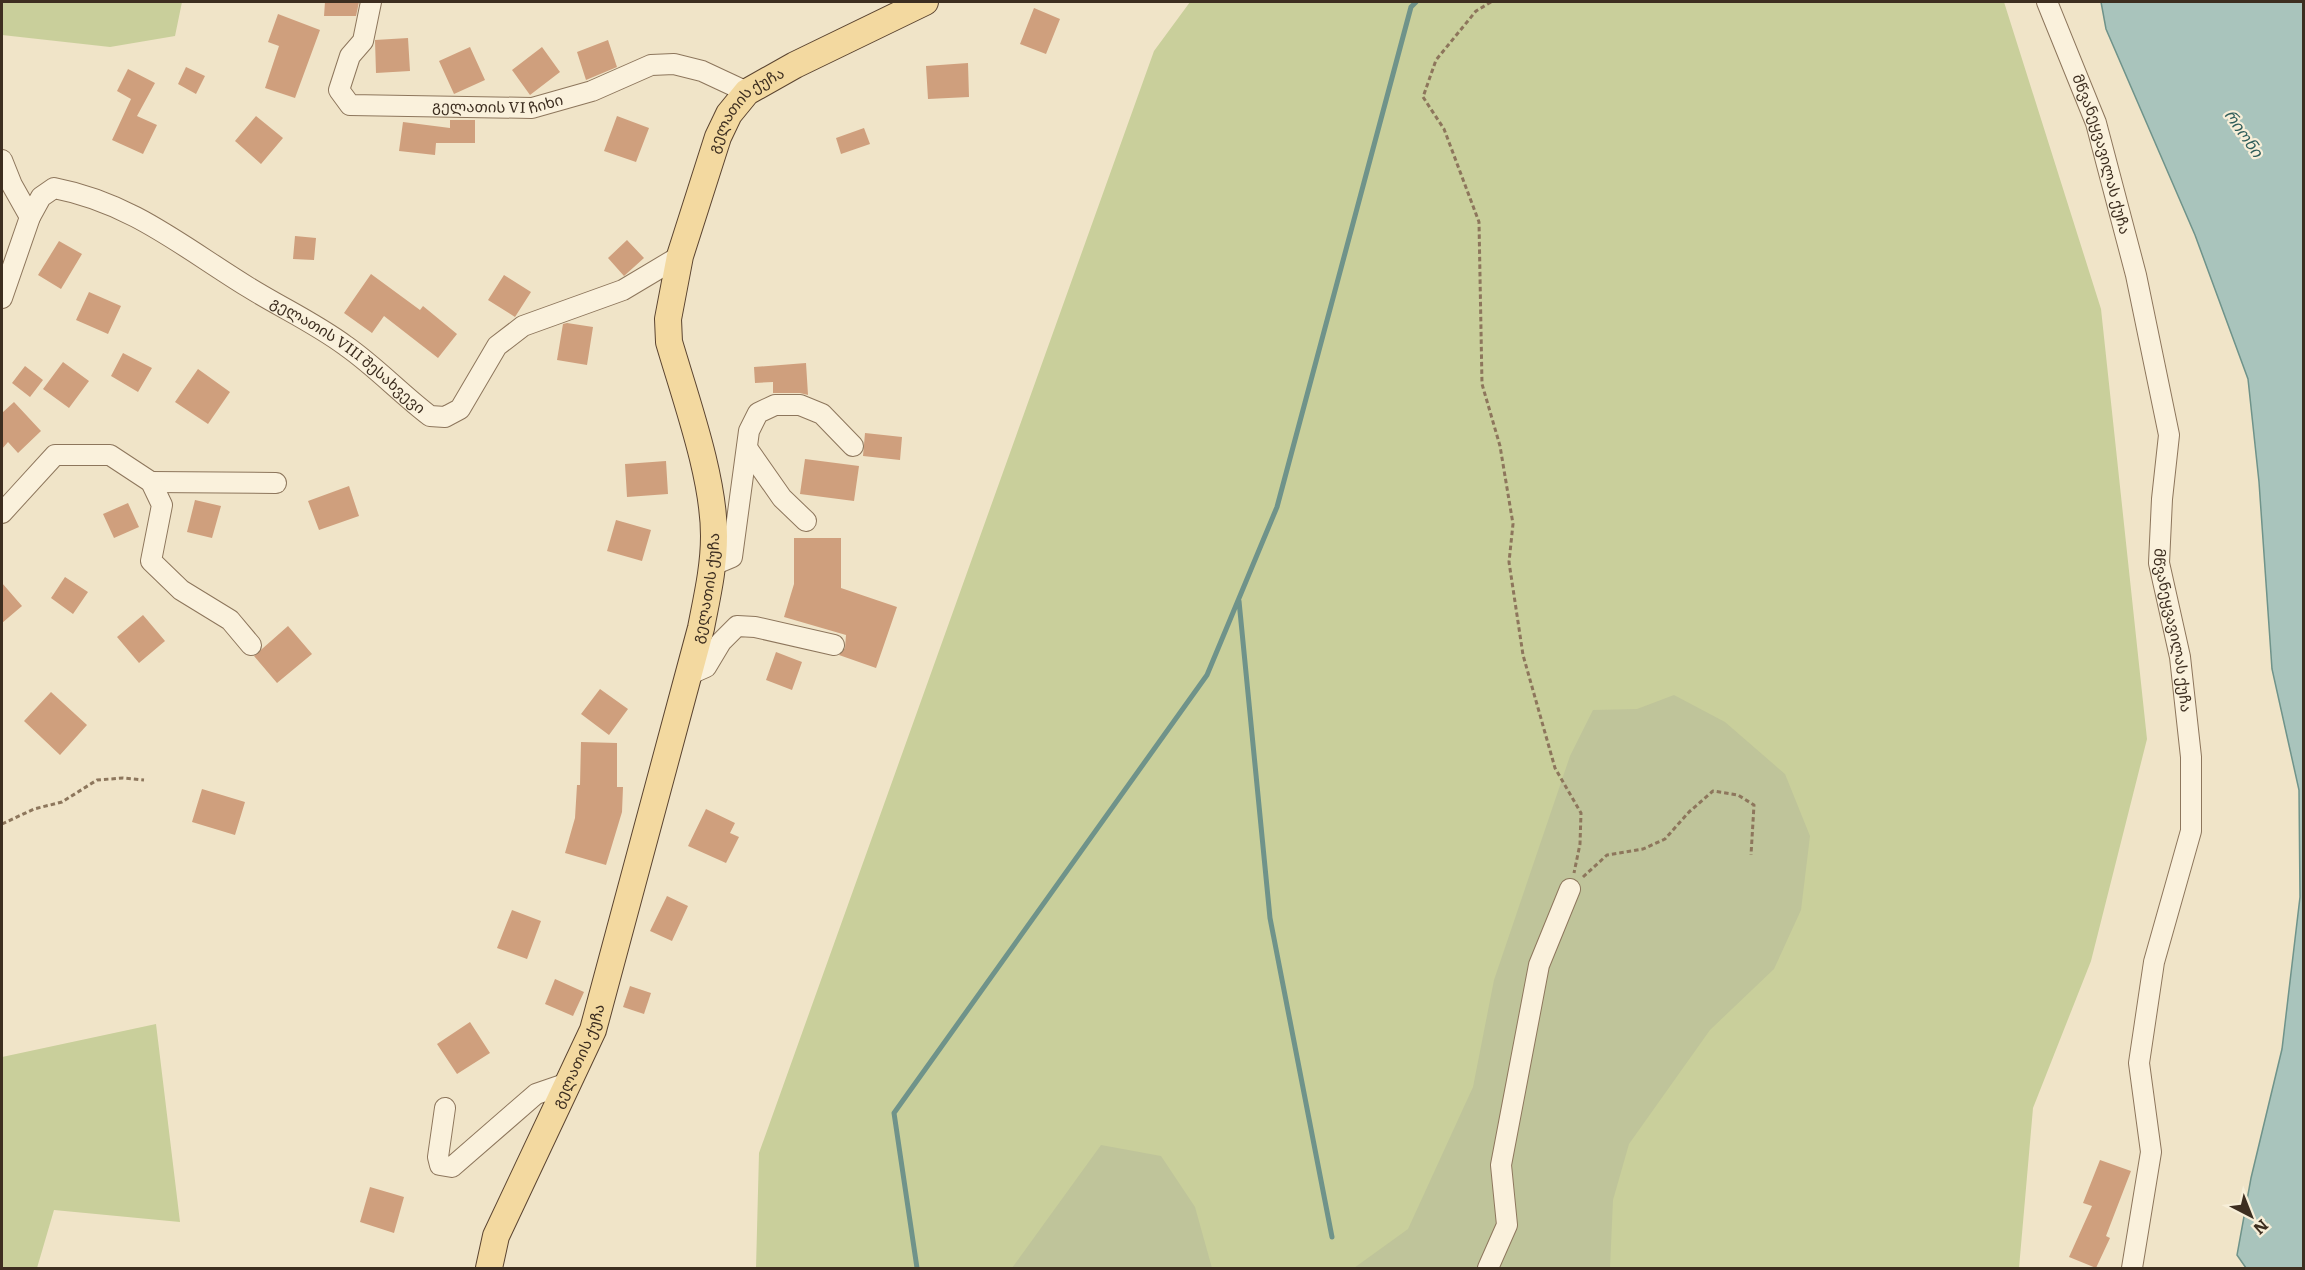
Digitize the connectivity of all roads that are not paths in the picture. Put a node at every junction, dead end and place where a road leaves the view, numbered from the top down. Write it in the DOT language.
graph roads {
  1 [pos="370,2"];
  2 [pos="926,2"];
  3 [pos="2047,2"];
  4 [pos="747,92"];
  5 [pos="2,160"];
  6 [pos="30,217"];
  7 [pos="680,256"];
  8 [pos="2,298"];
  9 [pos="854,446"];
  10 [pos="747,448"];
  11 [pos="151,482"];
  12 [pos="276,483"];
  13 [pos="2,513"];
  14 [pos="806,521"];
  15 [pos="713,566"];
  16 [pos="251,645"];
  17 [pos="834,645"];
  18 [pos="688,675"];
  19 [pos="1570,889"];
  20 [pos="568,1083"];
  21 [pos="445,1108"];
  22 [pos="489,1269"];
  23 [pos="1488,1269"];
  24 [pos="2132,1269"];
  1 -- 4 [label="street, გელათის VI ჩიხი"];
  2 -- 4 [label="main road, გელათის ქუჩა"];
  3 -- 24 [label="street, მწვანეყვავილას ქუჩა"];
  4 -- 7 [label="main road, გელათის ქუჩა"];
  5 -- 6 [label="street"];
  6 -- 7 [label="street, გელათის VIII შესახვევი"];
  6 -- 8 [label="street"];
  7 -- 15 [label="main road, გელათის ქუჩა"];
  9 -- 10 [label="street"];
  10 -- 14 [label="street"];
  10 -- 15 [label="street"];
  11 -- 12 [label="street"];
  11 -- 13 [label="street"];
  11 -- 16 [label="street"];
  15 -- 18 [label="main road, გელათის ქუჩა"];
  17 -- 18 [label="street"];
  18 -- 20 [label="main road, გელათის ქუჩა"];
  19 -- 23 [label="street"];
  20 -- 21 [label="street"];
  20 -- 22 [label="main road, გელათის ქუჩა"];
}
